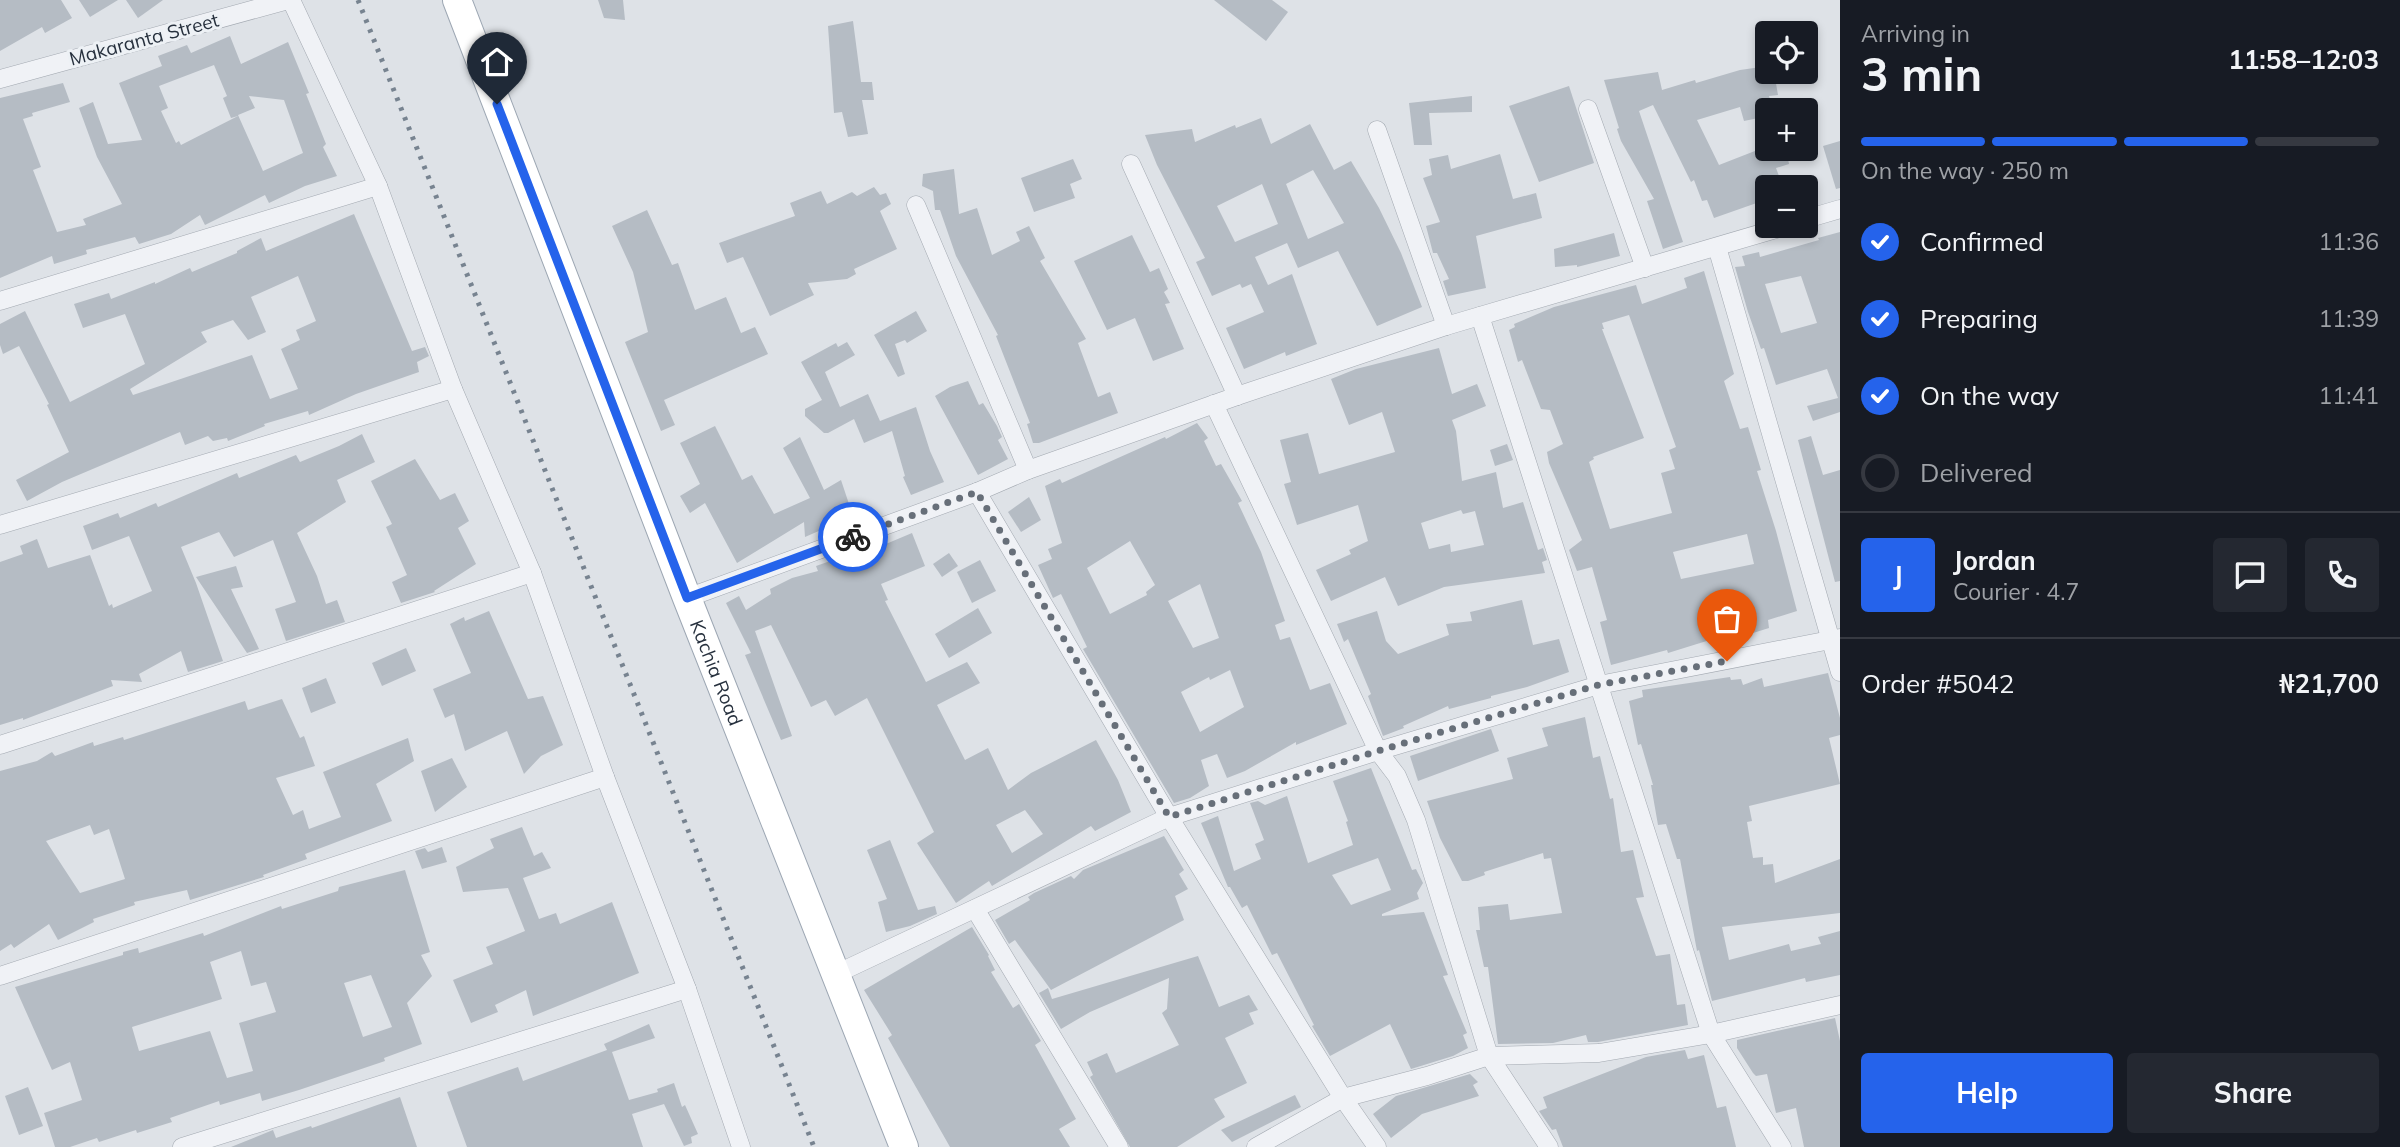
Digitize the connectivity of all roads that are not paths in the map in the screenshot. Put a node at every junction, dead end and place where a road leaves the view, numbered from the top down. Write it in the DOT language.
graph roads {
  1 [pos="290,0"];
  2 [pos="457,0"];
  3 [pos="0,79"];
  4 [pos="1588,109"];
  5 [pos="1377,130"];
  6 [pos="1130,164"];
  7 [pos="377,186"];
  8 [pos="916,205"];
  9 [pos="1840,209"];
  10 [pos="1818,215"];
  11 [pos="1755,235"];
  12 [pos="1717,247"];
  13 [pos="1645,268"];
  14 [pos="0,301"];
  15 [pos="1480,316"];
  16 [pos="1446,326"];
  17 [pos="453,390"];
  18 [pos="1237,396"];
  19 [pos="1214,404"];
  20 [pos="1028,470"];
  21 [pos="977,492"];
  22 [pos="0,525"];
  23 [pos="532,573"];
  24 [pos="687,598"];
  25 [pos="1835,639"];
  26 [pos="1840,671"];
  27 [pos="1598,685"];
  28 [pos="0,745"];
  29 [pos="1378,751"];
  30 [pos="605,777"];
  31 [pos="1169,817"];
  32 [pos="975,909"];
  33 [pos="836,974"];
  34 [pos="0,976"];
  35 [pos="687,989"];
  36 [pos="1840,1005"];
  37 [pos="1710,1034"];
  38 [pos="1489,1056"];
  39 [pos="1343,1098"];
  40 [pos="182,1147"];
  41 [pos="741,1147"];
  42 [pos="904,1147"];
  43 [pos="1119,1147"];
  44 [pos="1256,1147"];
  45 [pos="1377,1147"];
  46 [pos="1549,1147"];
  47 [pos="1782,1147"];
  1 -- 3 [label="street, Makaranta Street"];
  1 -- 7 [label="street"];
  2 -- 24 [label="main road, Kachia Road"];
  4 -- 13 [label="street"];
  5 -- 16 [label="street"];
  6 -- 18 [label="street"];
  7 -- 14 [label="street"];
  7 -- 17 [label="street"];
  8 -- 20 [label="street"];
  9 -- 10 [label="street"];
  11 -- 12 [label="street"];
  12 -- 13 [label="street"];
  12 -- 25 [label="street"];
  13 -- 15 [label="street"];
  15 -- 16 [label="street"];
  15 -- 27 [label="street"];
  16 -- 18 [label="street"];
  17 -- 22 [label="street"];
  17 -- 23 [label="street"];
  18 -- 19 [label="street"];
  19 -- 20 [label="street"];
  19 -- 29 [label="street"];
  20 -- 21 [label="street"];
  21 -- 24 [label="street"];
  21 -- 31 [label="street"];
  23 -- 28 [label="street"];
  23 -- 30 [label="street"];
  24 -- 33 [label="main road, Kachia Road"];
  25 -- 26 [label="street"];
  25 -- 27 [label="street"];
  27 -- 29 [label="street"];
  27 -- 37 [label="street"];
  29 -- 31 [label="street"];
  29 -- 38 [label="street"];
  30 -- 34 [label="street"];
  30 -- 35 [label="street"];
  31 -- 32 [label="street"];
  31 -- 39 [label="street"];
  32 -- 33 [label="street"];
  32 -- 43 [label="street"];
  33 -- 42 [label="main road, Kachia Road"];
  35 -- 40 [label="street"];
  35 -- 41 [label="street"];
  36 -- 37 [label="street"];
  37 -- 38 [label="street"];
  37 -- 47 [label="street"];
  38 -- 39 [label="street"];
  38 -- 46 [label="street"];
  39 -- 44 [label="street"];
  39 -- 45 [label="street"];
}
